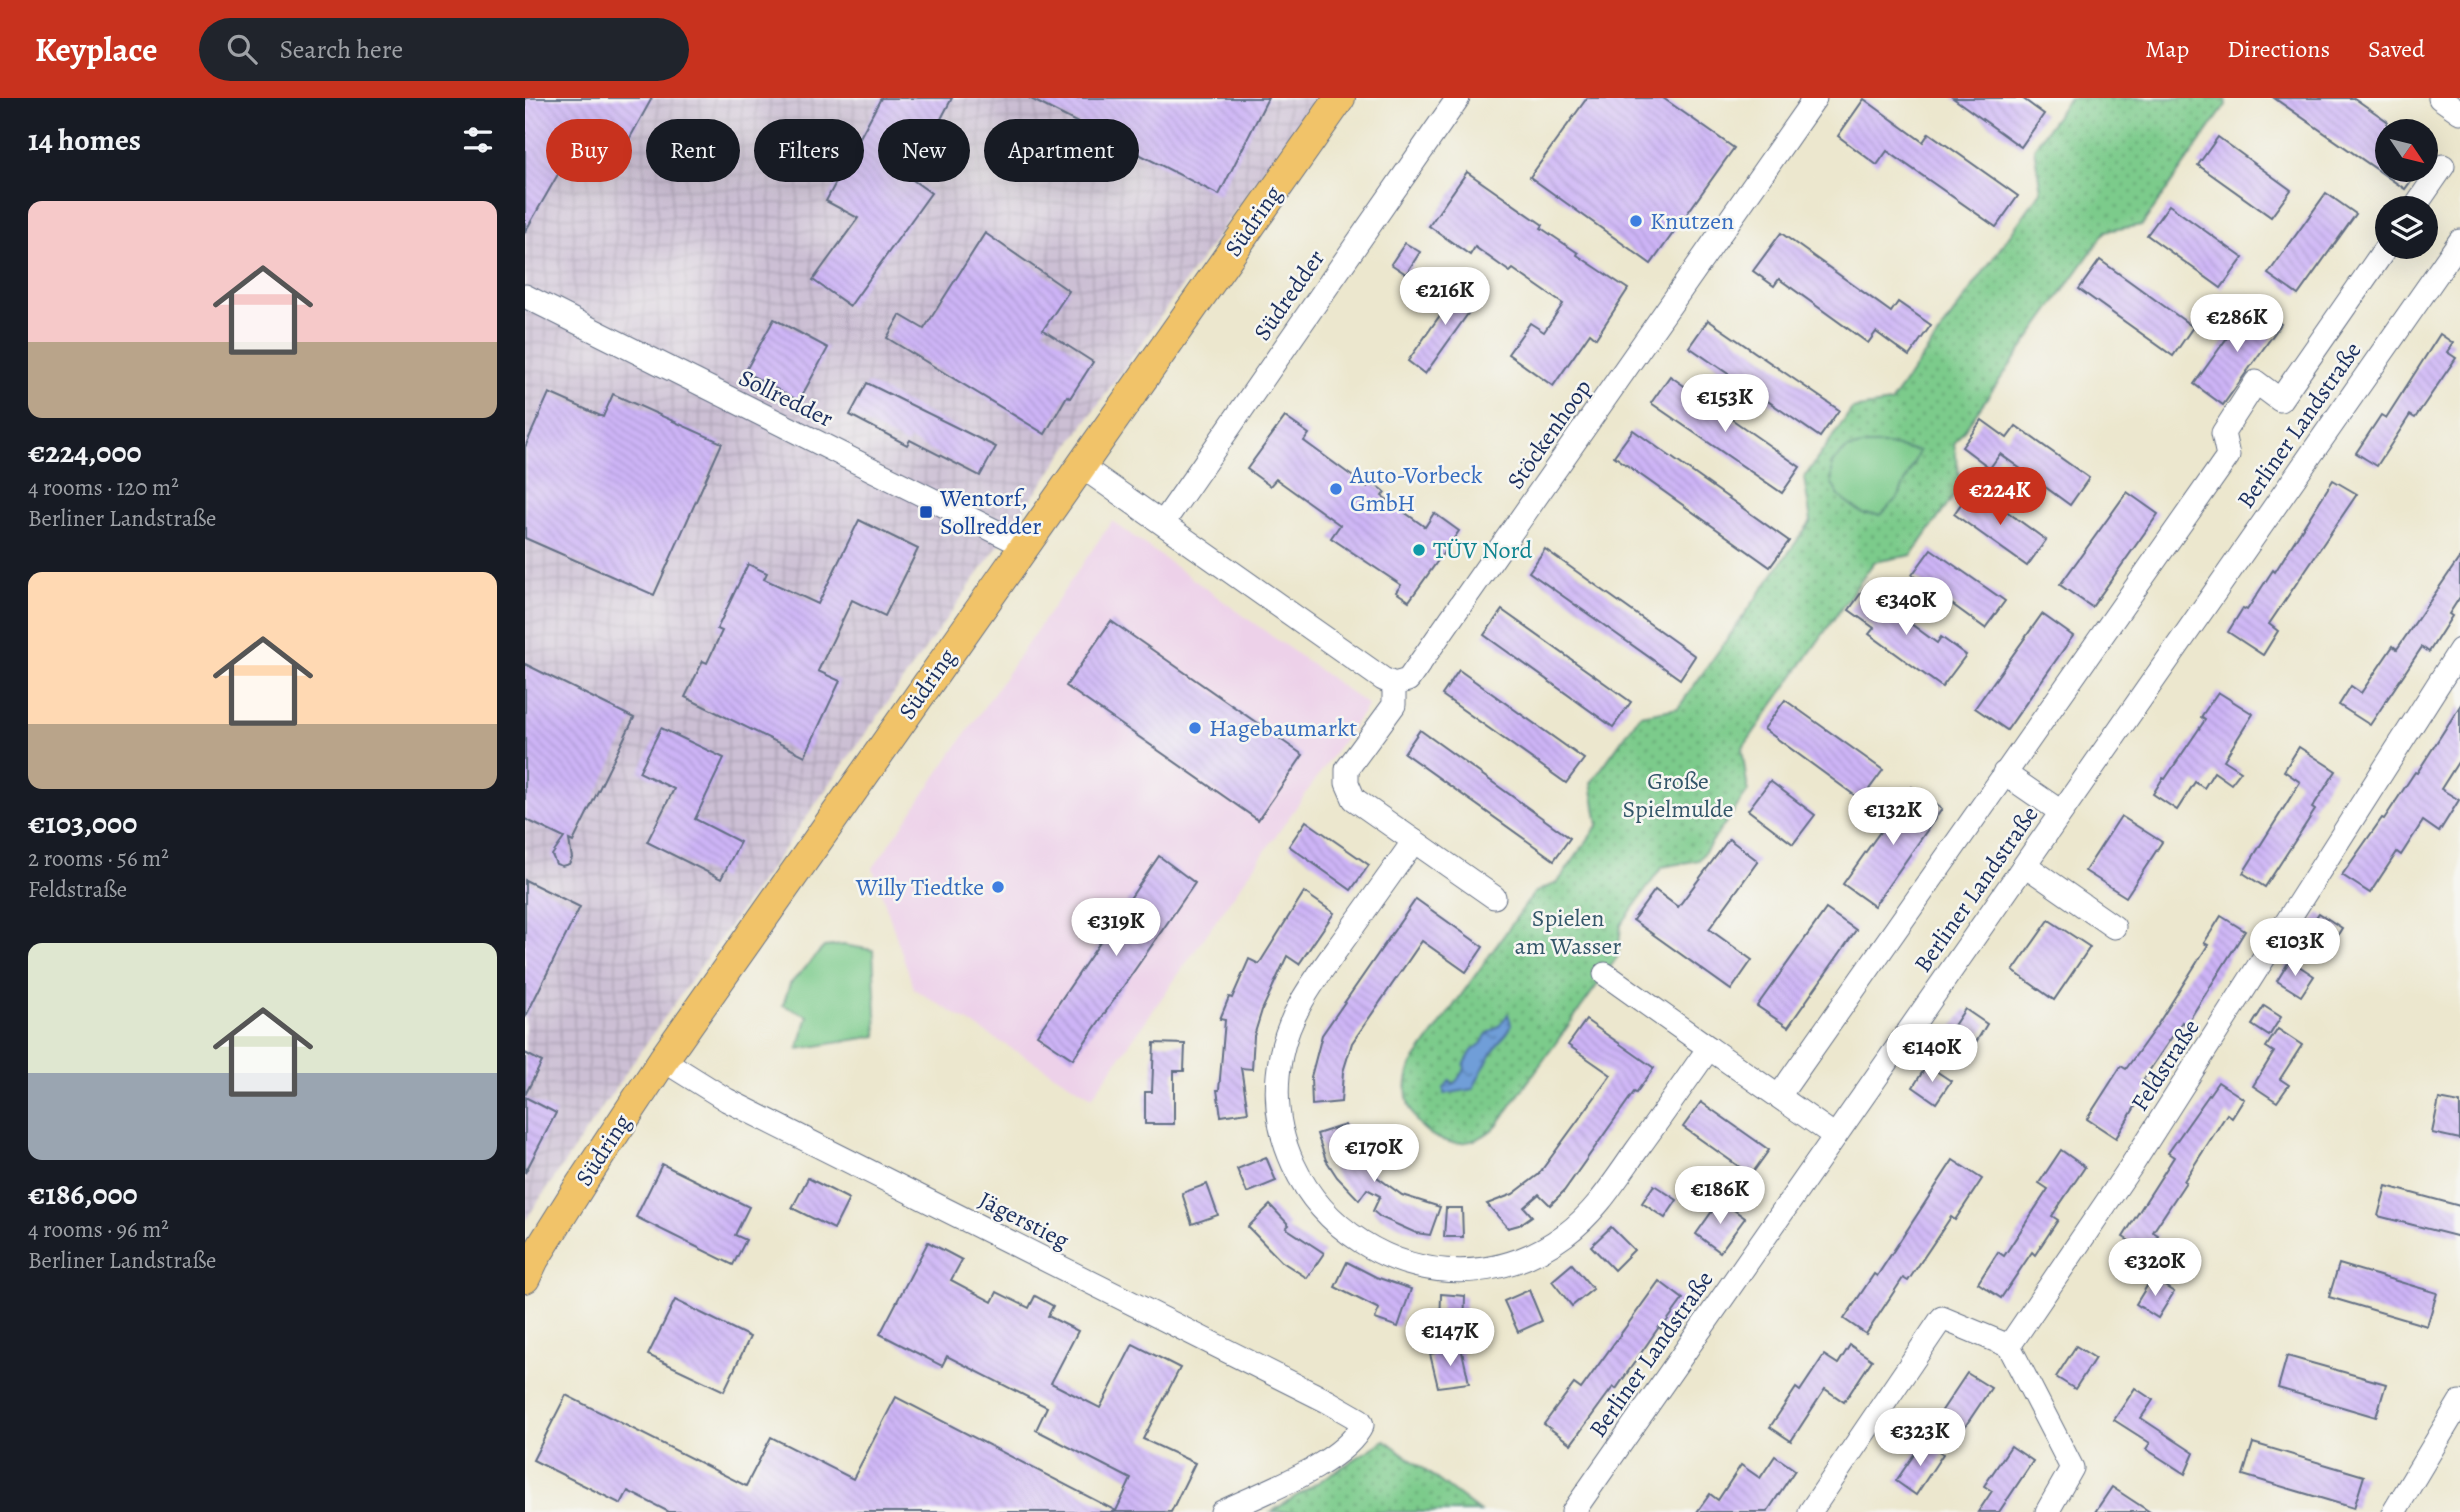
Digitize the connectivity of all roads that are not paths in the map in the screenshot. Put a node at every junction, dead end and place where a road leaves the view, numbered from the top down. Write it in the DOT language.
graph roads {
  1 [pos="1340,98"];
  2 [pos="1458,98"];
  3 [pos="1815,98"];
  4 [pos="2439,98"];
  5 [pos="2460,112"];
  6 [pos="2443,166"];
  7 [pos="2422,196"];
  8 [pos="2460,240"];
  9 [pos="2378,259"];
  10 [pos="525,296"];
  11 [pos="1081,466"];
  12 [pos="1163,523"];
  13 [pos="1025,546"];
  14 [pos="2460,650"];
  15 [pos="1394,684"];
  16 [pos="2004,773"];
  17 [pos="2061,813"];
  18 [pos="1414,841"];
  19 [pos="2025,865"];
  20 [pos="1495,897"];
  21 [pos="2115,927"];
  22 [pos="1605,974"];
  23 [pos="1709,1048"];
  24 [pos="663,1060"];
  25 [pos="1779,1096"];
  26 [pos="1835,1136"];
  27 [pos="525,1278"];
  28 [pos="2009,1346"];
  29 [pos="2460,1402"];
  30 [pos="1222,1512"];
  31 [pos="1573,1512"];
  32 [pos="1810,1512"];
  33 [pos="2047,1512"];
  34 [pos="2394,1512"];
  1 -- 11 [label="main road, Südring"];
  2 -- 12 [label="street, Südredder"];
  3 -- 15 [label="street, Stöckenhoop"];
  4 -- 5 [label="street"];
  6 -- 7 [label="street"];
  8 -- 17 [label="street, Berliner Landstraße"];
  9 -- 16 [label="street, Berliner Landstraße"];
  10 -- 13 [label="street, Sollredder"];
  11 -- 12 [label="street"];
  11 -- 13 [label="main road, Südring"];
  12 -- 15 [label="street"];
  13 -- 24 [label="main road, Südring"];
  14 -- 28 [label="street, Feldstraße"];
  15 -- 18 [label="street"];
  16 -- 17 [label="street, Berliner Landstraße"];
  16 -- 25 [label="street, Berliner Landstraße"];
  17 -- 19 [label="street, Berliner Landstraße"];
  18 -- 20 [label="street"];
  18 -- 23 [label="street"];
  19 -- 21 [label="street"];
  19 -- 26 [label="street, Berliner Landstraße"];
  22 -- 23 [label="street"];
  23 -- 25 [label="street"];
  24 -- 27 [label="main road, Südring"];
  24 -- 30 [label="street, Jägerstieg"];
  25 -- 26 [label="street"];
  26 -- 31 [label="street, Berliner Landstraße"];
  28 -- 32 [label="street"];
  28 -- 33 [label="street"];
  29 -- 34 [label="street"];
}
